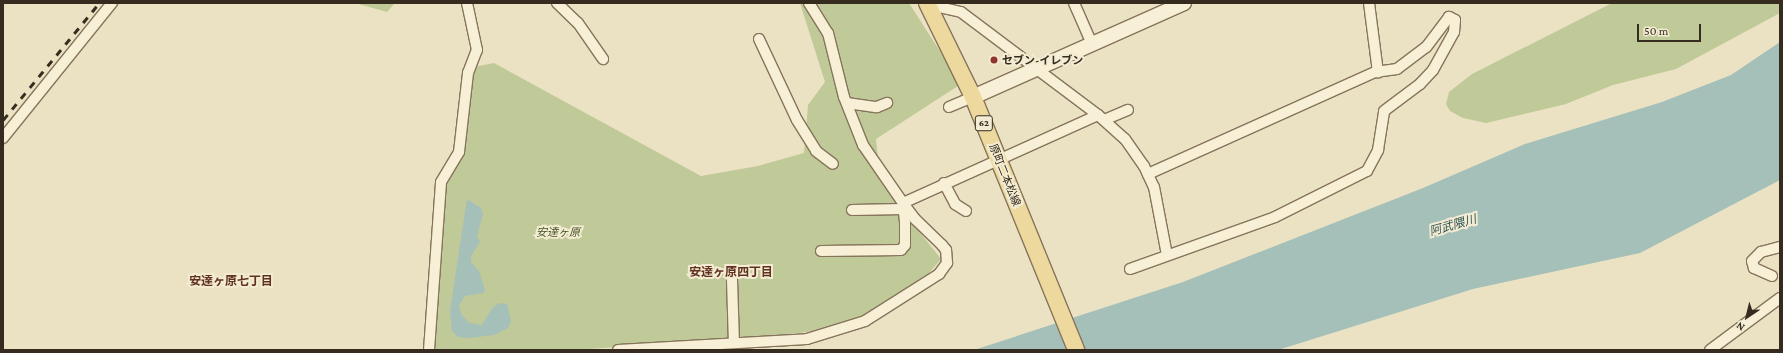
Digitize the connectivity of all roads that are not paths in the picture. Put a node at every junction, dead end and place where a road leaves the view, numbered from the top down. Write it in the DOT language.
graph roads {
  1 [pos="112,3"];
  2 [pos="467,3"];
  3 [pos="557,3"];
  4 [pos="809,3"];
  5 [pos="1074,3"];
  6 [pos="1184,3"];
  7 [pos="1369,3"];
  8 [pos="930,6"];
  9 [pos="759,40"];
  10 [pos="1092,44"];
  11 [pos="603,58"];
  12 [pos="1038,70"];
  13 [pos="1378,72"];
  14 [pos="973,97"];
  15 [pos="846,103"];
  16 [pos="887,103"];
  17 [pos="949,107"];
  18 [pos="1128,110"];
  19 [pos="1101,118"];
  20 [pos="3,138"];
  21 [pos="999,159"];
  22 [pos="833,164"];
  23 [pos="1148,174"];
  24 [pos="944,183"];
  25 [pos="903,206"];
  26 [pos="852,210"];
  27 [pos="966,211"];
  28 [pos="1780,247"];
  29 [pos="821,251"];
  30 [pos="1167,255"];
  31 [pos="1130,269"];
  32 [pos="1772,276"];
  33 [pos="732,280"];
  34 [pos="1780,298"];
  35 [pos="734,343"];
  36 [pos="429,350"];
  37 [pos="618,350"];
  38 [pos="1076,350"];
  39 [pos="1710,350"];
  1 -- 20 [label="street"];
  2 -- 36 [label="street"];
  3 -- 11 [label="street"];
  4 -- 15 [label="street"];
  5 -- 10 [label="street"];
  6 -- 10 [label="street"];
  7 -- 13 [label="street"];
  8 -- 12 [label="street"];
  8 -- 14 [label="main road, 原町二本松線 / 62"];
  9 -- 22 [label="street"];
  10 -- 12 [label="street"];
  12 -- 14 [label="street"];
  12 -- 19 [label="street"];
  13 -- 23 [label="street"];
  13 -- 30 [label="street"];
  14 -- 17 [label="street"];
  14 -- 21 [label="main road, 原町二本松線 / 62"];
  15 -- 16 [label="street"];
  15 -- 25 [label="street"];
  18 -- 19 [label="street"];
  19 -- 21 [label="street"];
  19 -- 23 [label="street"];
  21 -- 24 [label="street"];
  21 -- 38 [label="main road, 原町二本松線 / 62"];
  23 -- 30 [label="street"];
  24 -- 25 [label="street"];
  24 -- 27 [label="street"];
  25 -- 26 [label="street"];
  25 -- 29 [label="street"];
  25 -- 35 [label="street"];
  28 -- 32 [label="street"];
  30 -- 31 [label="street"];
  33 -- 35 [label="street"];
  34 -- 39 [label="street"];
  35 -- 37 [label="street"];
}
